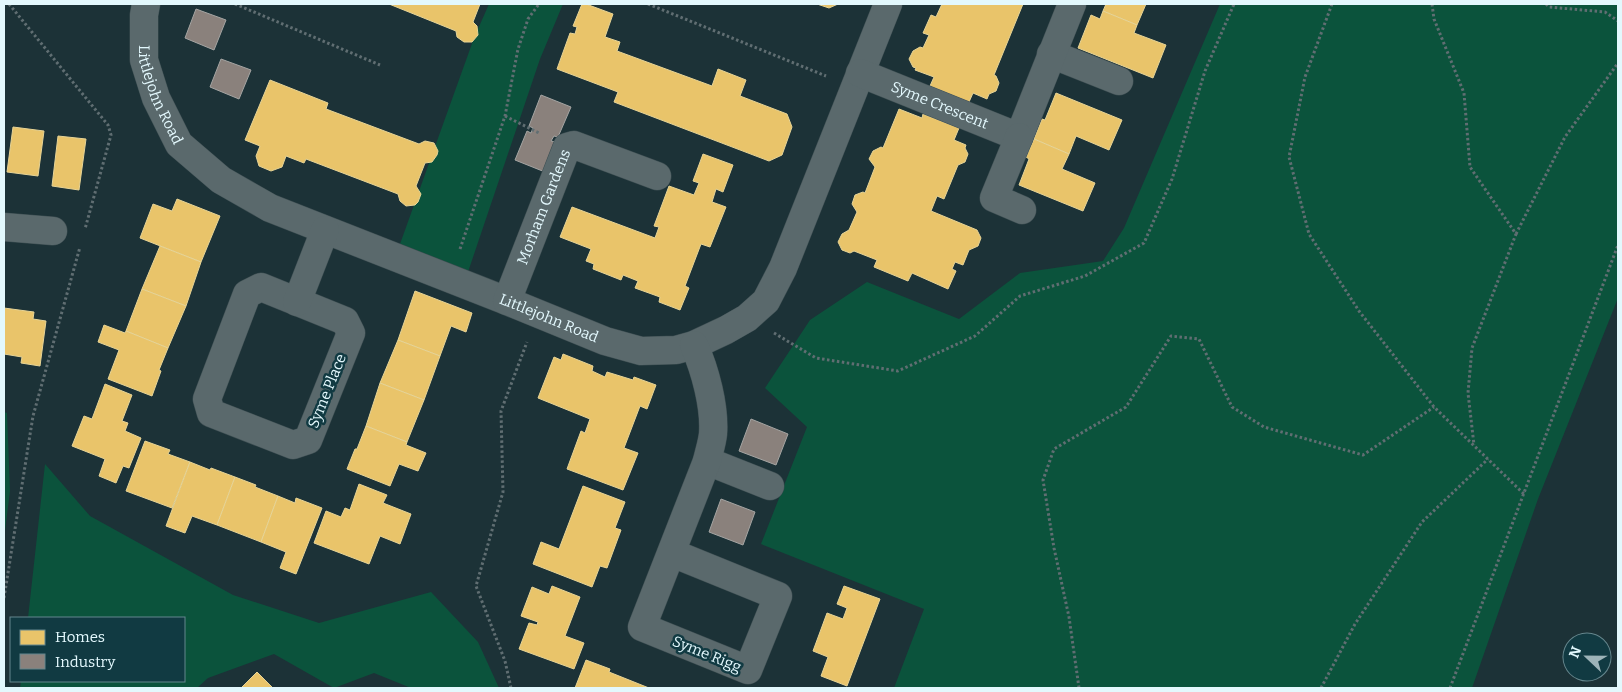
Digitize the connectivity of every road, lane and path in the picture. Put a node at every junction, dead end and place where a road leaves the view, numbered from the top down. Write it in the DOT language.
graph roads {
  1 [pos="10,4"];
  2 [pos="146,4"];
  3 [pos="235,4"];
  4 [pos="539,4"];
  5 [pos="648,4"];
  6 [pos="888,4"];
  7 [pos="1072,4"];
  8 [pos="1234,4"];
  9 [pos="1332,4"];
  10 [pos="1432,4"];
  11 [pos="1546,4"];
  12 [pos="1618,21"];
  13 [pos="1052,54"];
  14 [pos="1618,63"];
  15 [pos="380,65"];
  16 [pos="857,81"];
  17 [pos="1119,81"];
  18 [pos="505,116"];
  19 [pos="1019,137"];
  20 [pos="567,147"];
  21 [pos="656,176"];
  22 [pos="1022,210"];
  23 [pos="4,227"];
  24 [pos="325,230"];
  25 [pos="53,231"];
  26 [pos="1516,234"];
  27 [pos="1618,244"];
  28 [pos="450,278"];
  29 [pos="507,301"];
  30 [pos="297,302"];
  31 [pos="538,314"];
  32 [pos="747,318"];
  33 [pos="694,345"];
  34 [pos="1434,407"];
  35 [pos="1474,445"];
  36 [pos="1488,459"];
  37 [pos="708,461"];
  38 [pos="770,486"];
  39 [pos="1524,494"];
  40 [pos="672,553"];
  41 [pos="4,598"];
  42 [pos="511,688"];
  43 [pos="1079,688"];
  44 [pos="1321,688"];
  45 [pos="1450,688"];
  1 -- 41 [label="path"];
  2 -- 24 [label="street, Littlejohn Road"];
  3 -- 15 [label="path"];
  4 -- 18 [label="path"];
  5 -- 16 [label="path"];
  6 -- 16 [label="street, Littlejohn Road"];
  7 -- 13 [label="street"];
  8 -- 32 [label="path"];
  9 -- 34 [label="path"];
  10 -- 26 [label="path"];
  11 -- 12 [label="path"];
  13 -- 17 [label="street"];
  13 -- 19 [label="street"];
  14 -- 26 [label="path"];
  16 -- 19 [label="street, Syme Crescent"];
  16 -- 32 [label="street, Littlejohn Road"];
  18 -- 20 [label="path"];
  18 -- 28 [label="path"];
  19 -- 22 [label="street"];
  20 -- 21 [label="street, Morham Gardens"];
  20 -- 29 [label="street, Morham Gardens"];
  23 -- 25 [label="street"];
  24 -- 28 [label="street, Littlejohn Road"];
  24 -- 30 [label="street"];
  26 -- 35 [label="path"];
  27 -- 39 [label="path"];
  28 -- 29 [label="street, Littlejohn Road"];
  29 -- 31 [label="street, Littlejohn Road"];
  30 -- 30 [label="street, Syme Place"];
  31 -- 33 [label="street, Littlejohn Road"];
  31 -- 42 [label="path"];
  32 -- 33 [label="street, Littlejohn Road"];
  33 -- 37 [label="street, Syme Rigg"];
  34 -- 35 [label="path"];
  34 -- 43 [label="path"];
  35 -- 36 [label="path"];
  36 -- 39 [label="path"];
  36 -- 44 [label="path"];
  37 -- 38 [label="street"];
  37 -- 40 [label="street, Syme Rigg"];
  39 -- 45 [label="path"];
  40 -- 40 [label="street, Syme Rigg"];
}
